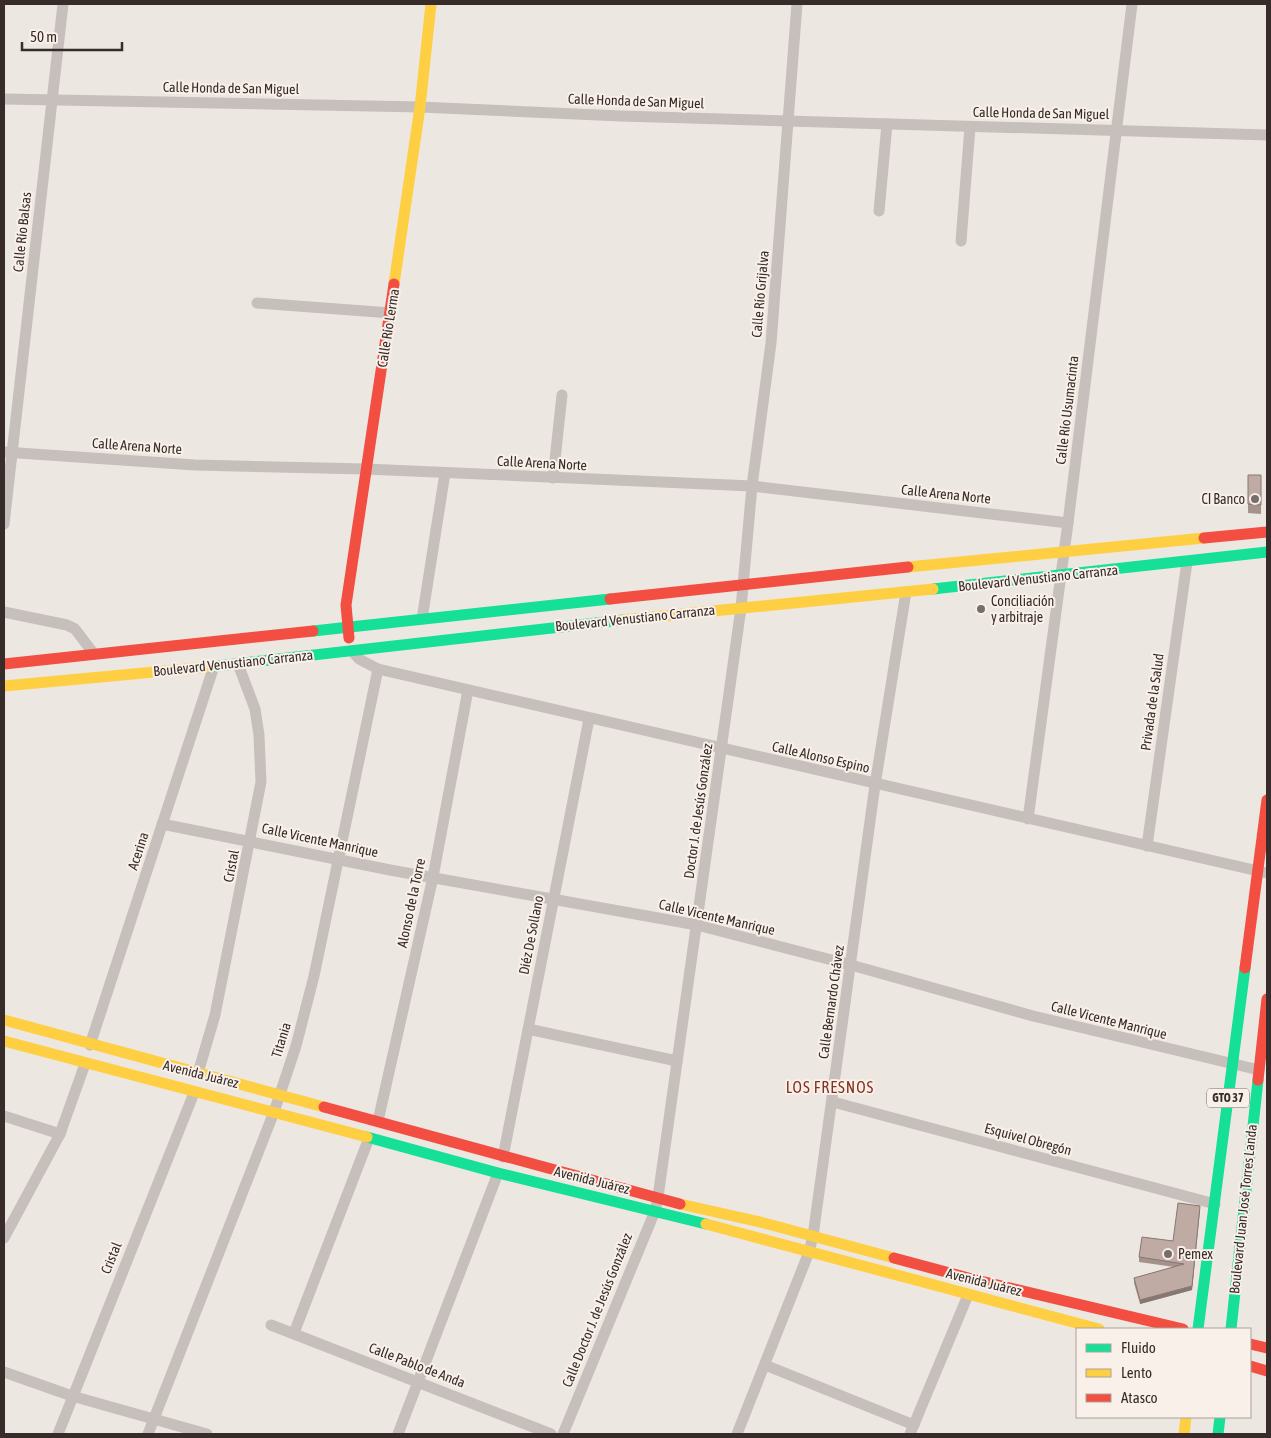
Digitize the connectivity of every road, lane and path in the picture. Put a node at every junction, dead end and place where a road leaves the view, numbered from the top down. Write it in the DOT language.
graph roads {
  1 [pos="63,4"];
  2 [pos="431,4"];
  3 [pos="797,4"];
  4 [pos="1132,4"];
  5 [pos="4,99"];
  6 [pos="52,100"];
  7 [pos="420,107"];
  8 [pos="788,120"];
  9 [pos="887,124"];
  10 [pos="970,127"];
  11 [pos="1118,130"];
  12 [pos="1267,135"];
  13 [pos="879,211"];
  14 [pos="961,241"];
  15 [pos="257,303"];
  16 [pos="391,313"];
  17 [pos="562,395"];
  18 [pos="8,453"];
  19 [pos="365,469"];
  20 [pos="444,473"];
  21 [pos="7,474"];
  22 [pos="553,478"];
  23 [pos="752,486"];
  24 [pos="1068,522"];
  25 [pos="4,524"];
  26 [pos="1267,532"];
  27 [pos="1064,550"];
  28 [pos="1267,552"];
  29 [pos="1187,562"];
  30 [pos="1060,575"];
  31 [pos="743,586"];
  32 [pos="906,592"];
  33 [pos="741,608"];
  34 [pos="4,612"];
  35 [pos="422,619"];
  36 [pos="348,628"];
  37 [pos="352,651"];
  38 [pos="94,654"];
  39 [pos="4,664"];
  40 [pos="238,664"];
  41 [pos="214,666"];
  42 [pos="378,670"];
  43 [pos="4,686"];
  44 [pos="468,690"];
  45 [pos="589,719"];
  46 [pos="722,749"];
  47 [pos="875,785"];
  48 [pos="1267,800"];
  49 [pos="1028,819"];
  50 [pos="162,824"];
  51 [pos="251,841"];
  52 [pos="1147,846"];
  53 [pos="338,858"];
  54 [pos="1263,872"];
  55 [pos="433,877"];
  56 [pos="553,898"];
  57 [pos="697,925"];
  58 [pos="851,965"];
  59 [pos="1267,999"];
  60 [pos="4,1020"];
  61 [pos="528,1029"];
  62 [pos="4,1041"];
  63 [pos="90,1045"];
  64 [pos="677,1061"];
  65 [pos="85,1064"];
  66 [pos="1232,1065"];
  67 [pos="1259,1070"];
  68 [pos="198,1073"];
  69 [pos="194,1093"];
  70 [pos="280,1094"];
  71 [pos="833,1102"];
  72 [pos="274,1112"];
  73 [pos="4,1116"];
  74 [pos="378,1120"];
  75 [pos="60,1134"];
  76 [pos="370,1138"];
  77 [pos="503,1157"];
  78 [pos="498,1173"];
  79 [pos="658,1197"];
  80 [pos="1215,1204"];
  81 [pos="654,1211"];
  82 [pos="813,1236"];
  83 [pos="4,1238"];
  84 [pos="809,1252"];
  85 [pos="968,1295"];
  86 [pos="271,1325"];
  87 [pos="1095,1328"];
  88 [pos="1179,1328"];
  89 [pos="1198,1328"];
  90 [pos="1231,1328"];
  91 [pos="294,1333"];
  92 [pos="1251,1344"];
  93 [pos="1267,1348"];
  94 [pos="765,1365"];
  95 [pos="1251,1366"];
  96 [pos="1267,1371"];
  97 [pos="4,1372"];
  98 [pos="419,1381"];
  99 [pos="72,1396"];
  100 [pos="155,1418"];
  101 [pos="1186,1418"];
  102 [pos="1220,1418"];
  103 [pos="912,1430"];
  104 [pos="58,1434"];
  105 [pos="148,1434"];
  106 [pos="207,1434"];
  107 [pos="398,1434"];
  108 [pos="552,1434"];
  109 [pos="563,1434"];
  110 [pos="738,1434"];
  111 [pos="1184,1434"];
  112 [pos="1218,1434"];
  1 -- 6 [label="street, Calle Río Balsas"];
  2 -- 7 [label="main road, Calle Río Lerma"];
  3 -- 8 [label="street, Calle Río Grijalva"];
  4 -- 11 [label="street, Calle Río Usumacinta"];
  5 -- 6 [label="street, Calle Honda de San Miguel"];
  6 -- 7 [label="street, Calle Honda de San Miguel"];
  6 -- 18 [label="street, Calle Río Balsas"];
  7 -- 8 [label="street, Calle Honda de San Miguel"];
  7 -- 16 [label="main road, Calle Río Lerma"];
  8 -- 9 [label="street, Calle Honda de San Miguel"];
  8 -- 23 [label="street, Calle Río Grijalva"];
  9 -- 10 [label="street, Calle Honda de San Miguel"];
  9 -- 13 [label="street"];
  10 -- 11 [label="street, Calle Honda de San Miguel"];
  10 -- 14 [label="street"];
  11 -- 12 [label="street, Calle Honda de San Miguel"];
  11 -- 24 [label="street, Calle Río Usumacinta"];
  15 -- 16 [label="street"];
  16 -- 19 [label="main road, Calle Río Lerma"];
  17 -- 22 [label="street"];
  18 -- 19 [label="street, Calle Arena Norte"];
  18 -- 21 [label="street, Calle Río Balsas"];
  19 -- 20 [label="street, Calle Arena Norte"];
  19 -- 36 [label="main road, Calle Río Lerma"];
  20 -- 22 [label="street, Calle Arena Norte"];
  20 -- 35 [label="street"];
  21 -- 25 [label="street, Calle Río Balsas"];
  22 -- 23 [label="street, Calle Arena Norte"];
  23 -- 24 [label="street, Calle Arena Norte"];
  23 -- 31 [label="street, Calle Río Grijalva"];
  24 -- 27 [label="street, Calle Río Usumacinta"];
  26 -- 27 [label="main road, Boulevard Venustiano Carranza"];
  27 -- 30 [label="street, Calle Río Usumacinta"];
  27 -- 31 [label="main road, Boulevard Venustiano Carranza"];
  28 -- 29 [label="main road, Boulevard Venustiano Carranza"];
  29 -- 30 [label="main road, Boulevard Venustiano Carranza"];
  29 -- 52 [label="street, Privada de la Salud"];
  30 -- 32 [label="main road, Boulevard Venustiano Carranza"];
  30 -- 49 [label="street, Calle Río Usumacinta"];
  31 -- 33 [label="street, Doctor J. de Jesús González"];
  31 -- 35 [label="main road, Boulevard Venustiano Carranza"];
  32 -- 33 [label="main road, Boulevard Venustiano Carranza"];
  32 -- 47 [label="street, Calle Bernardo Chávez"];
  33 -- 37 [label="main road, Boulevard Venustiano Carranza"];
  33 -- 46 [label="street, Doctor J. de Jesús González"];
  34 -- 38 [label="street"];
  35 -- 36 [label="main road, Boulevard Venustiano Carranza"];
  36 -- 37 [label="main road, Calle Río Lerma"];
  36 -- 38 [label="main road, Boulevard Venustiano Carranza"];
  37 -- 40 [label="main road, Boulevard Venustiano Carranza"];
  37 -- 42 [label="street"];
  38 -- 39 [label="main road, Boulevard Venustiano Carranza"];
  40 -- 41 [label="main road, Boulevard Venustiano Carranza"];
  40 -- 51 [label="street, Cristal"];
  41 -- 43 [label="main road, Boulevard Venustiano Carranza"];
  41 -- 50 [label="street, Acerina"];
  42 -- 44 [label="street, Calle Alonso Espino"];
  42 -- 53 [label="street, Titania"];
  44 -- 45 [label="street, Calle Alonso Espino"];
  44 -- 55 [label="street, Alonso de la Torre"];
  45 -- 46 [label="street, Calle Alonso Espino"];
  45 -- 56 [label="street, Diéz De Sollano"];
  46 -- 47 [label="street, Calle Alonso Espino"];
  46 -- 57 [label="street, Doctor J. de Jesús González"];
  47 -- 49 [label="street, Calle Alonso Espino"];
  47 -- 58 [label="street, Calle Bernardo Chávez"];
  48 -- 54 [label="main road, Boulevard Juan José Torres Landa / GTO 37"];
  49 -- 52 [label="street, Calle Alonso Espino"];
  50 -- 51 [label="street, Calle Vicente Manrique"];
  50 -- 63 [label="street, Acerina"];
  51 -- 53 [label="street, Calle Vicente Manrique"];
  51 -- 68 [label="street, Cristal"];
  52 -- 54 [label="street, Calle Alonso Espino"];
  53 -- 55 [label="street, Calle Vicente Manrique"];
  53 -- 70 [label="street, Titania"];
  54 -- 66 [label="main road, Boulevard Juan José Torres Landa / GTO 37"];
  55 -- 56 [label="street, Calle Vicente Manrique"];
  55 -- 74 [label="street, Alonso de la Torre"];
  56 -- 57 [label="street, Calle Vicente Manrique"];
  56 -- 61 [label="street, Diéz De Sollano"];
  57 -- 58 [label="street, Calle Vicente Manrique"];
  57 -- 64 [label="street, Doctor J. de Jesús González"];
  58 -- 66 [label="street, Calle Vicente Manrique"];
  58 -- 71 [label="street, Calle Bernardo Chávez"];
  59 -- 67 [label="main road, Boulevard Juan José Torres Landa / GTO 37"];
  60 -- 63 [label="main road, Avenida Juárez"];
  61 -- 64 [label="street"];
  61 -- 77 [label="street, Diéz De Sollano"];
  62 -- 65 [label="main road, Avenida Juárez"];
  63 -- 68 [label="main road, Avenida Juárez"];
  64 -- 79 [label="street, Doctor J. de Jesús González"];
  65 -- 69 [label="main road, Avenida Juárez"];
  65 -- 75 [label="street"];
  66 -- 67 [label="street, Calle Vicente Manrique"];
  66 -- 80 [label="main road, Boulevard Juan José Torres Landa / GTO 37"];
  67 -- 90 [label="main road, Boulevard Juan José Torres Landa / GTO 37"];
  68 -- 70 [label="main road, Avenida Juárez"];
  69 -- 72 [label="main road, Avenida Juárez"];
  69 -- 99 [label="street, Cristal"];
  70 -- 72 [label="street, Titania"];
  70 -- 74 [label="main road, Avenida Juárez"];
  71 -- 80 [label="street, Esquivel Obregón"];
  71 -- 82 [label="street, Calle Bernardo Chávez"];
  72 -- 76 [label="main road, Avenida Juárez"];
  72 -- 100 [label="street, Titania"];
  73 -- 75 [label="street"];
  74 -- 77 [label="main road, Avenida Juárez"];
  75 -- 83 [label="street"];
  76 -- 78 [label="main road, Avenida Juárez"];
  76 -- 91 [label="street"];
  77 -- 79 [label="main road, Avenida Juárez"];
  78 -- 81 [label="main road, Avenida Juárez"];
  78 -- 98 [label="street"];
  79 -- 81 [label="street, Calle Doctor J. de Jesús González"];
  79 -- 82 [label="main road, Avenida Juárez"];
  80 -- 89 [label="main road, Boulevard Juan José Torres Landa / GTO 37"];
  81 -- 84 [label="main road, Avenida Juárez"];
  81 -- 109 [label="street, Calle Doctor J. de Jesús González"];
  82 -- 84 [label="street, Calle Bernardo Chávez"];
  82 -- 88 [label="main road, Avenida Juárez"];
  84 -- 85 [label="main road, Avenida Juárez"];
  84 -- 94 [label="street, Calle Bernardo Chávez"];
  85 -- 87 [label="main road, Avenida Juárez"];
  85 -- 103 [label="street"];
  86 -- 91 [label="street, Calle Pablo de Anda"];
  91 -- 98 [label="street, Calle Pablo de Anda"];
  92 -- 93 [label="main road"];
  94 -- 103 [label="street"];
  94 -- 110 [label="street, Calle Bernardo Chávez"];
  95 -- 96 [label="main road"];
  97 -- 99 [label="street"];
  98 -- 107 [label="street"];
  98 -- 108 [label="street, Calle Pablo de Anda"];
  99 -- 100 [label="street"];
  99 -- 104 [label="street, Cristal"];
  100 -- 105 [label="street, Titania"];
  100 -- 106 [label="street"];
  101 -- 111 [label="main road"];
  102 -- 112 [label="main road"];
}
